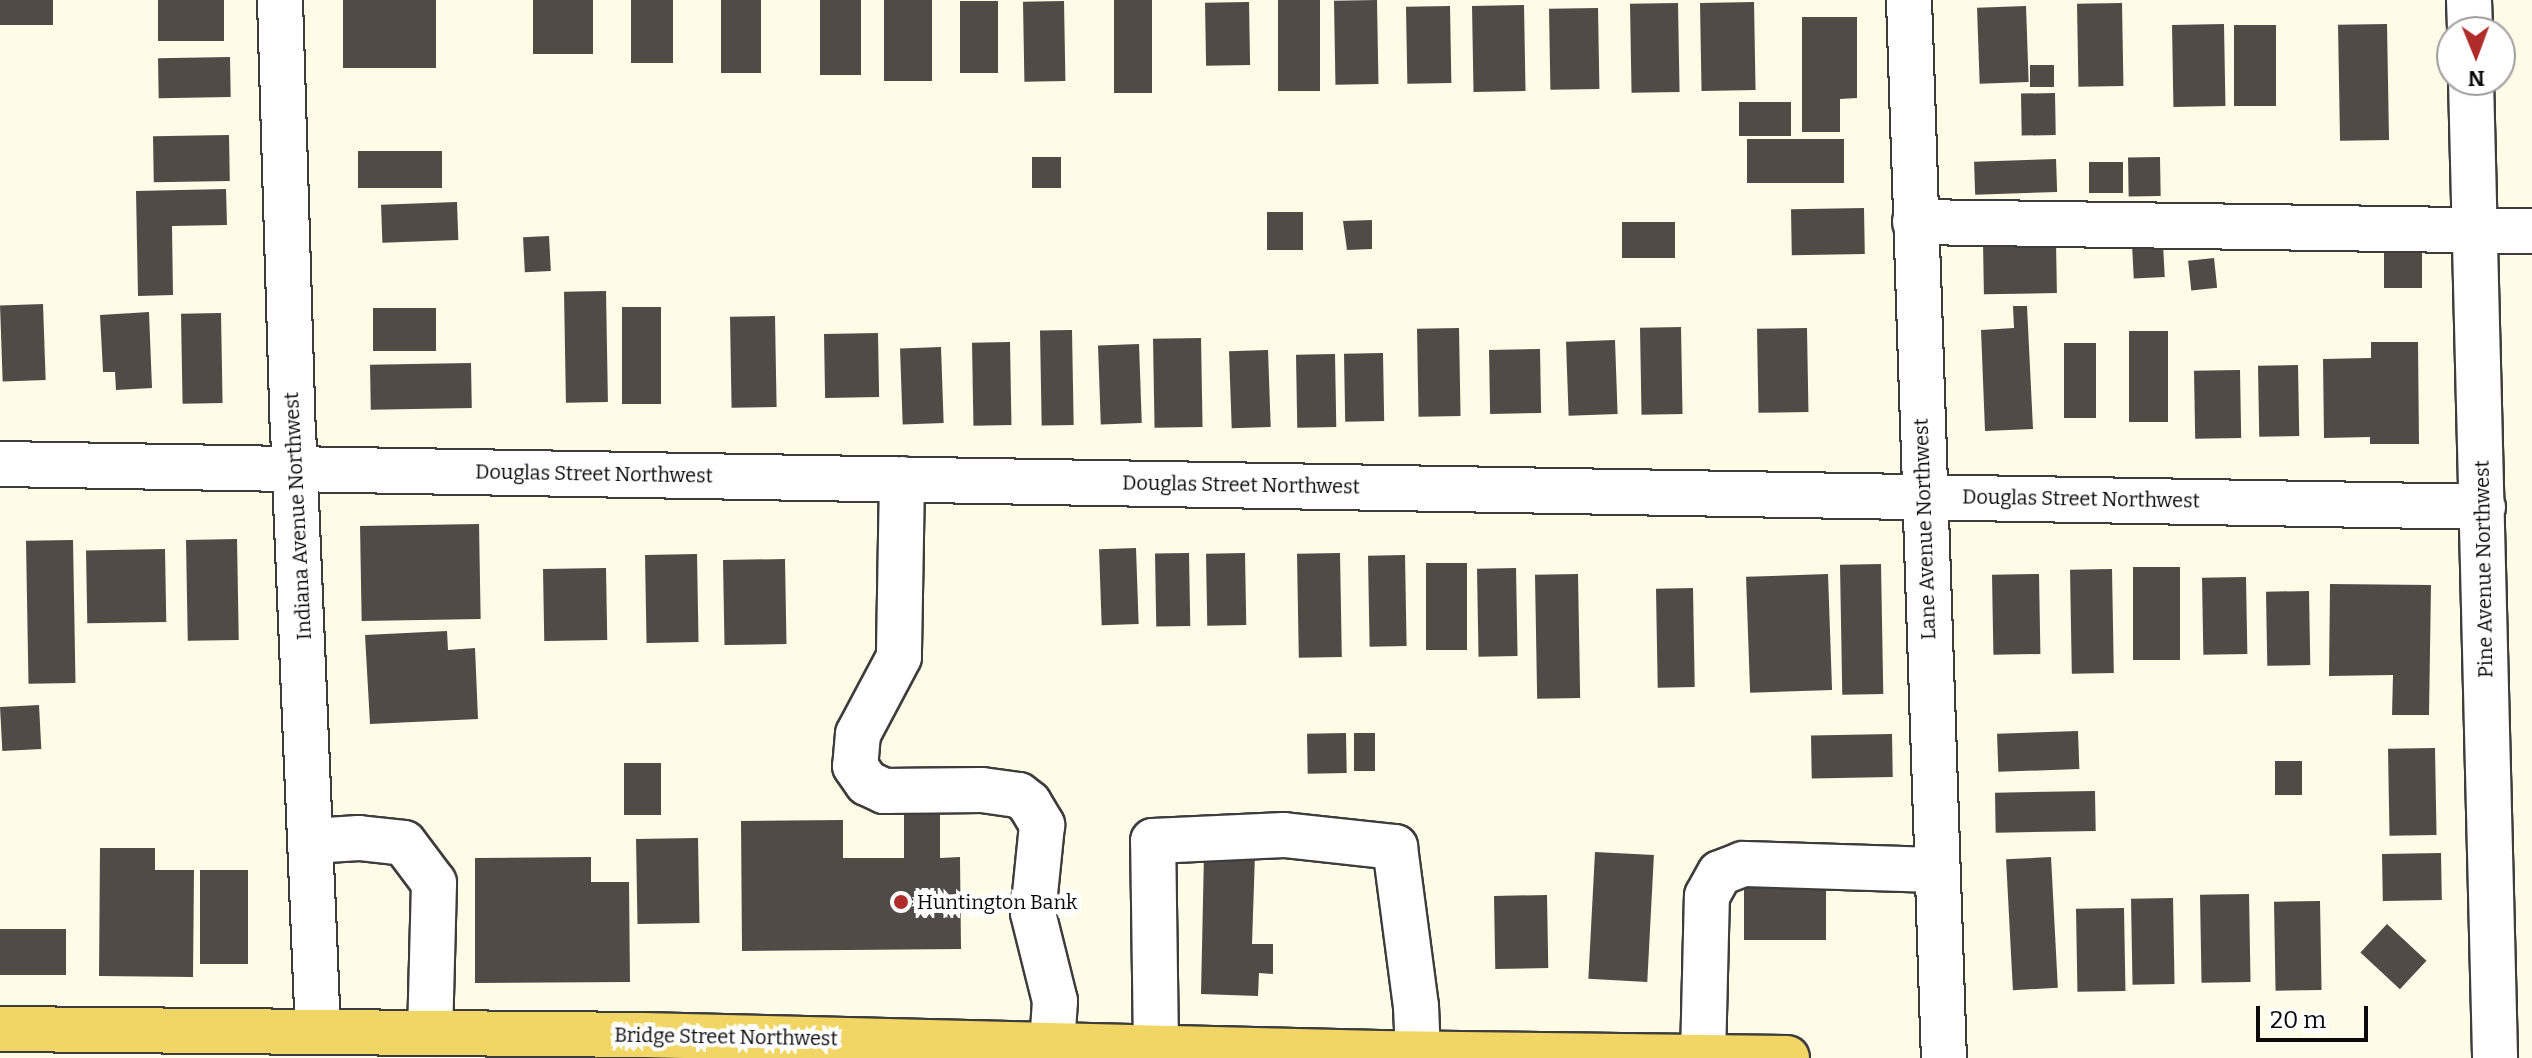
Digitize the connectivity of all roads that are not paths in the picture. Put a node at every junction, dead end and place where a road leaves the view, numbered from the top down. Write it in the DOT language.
graph roads {
  1 [pos="280,0"];
  2 [pos="1909,0"];
  3 [pos="2471,96"];
  4 [pos="1915,222"];
  5 [pos="2475,230"];
  6 [pos="2532,231"];
  7 [pos="0,464"];
  8 [pos="296,469"];
  9 [pos="902,479"];
  10 [pos="1923,496"];
  11 [pos="2483,507"];
  12 [pos="311,841"];
  13 [pos="1937,870"];
  14 [pos="0,1029"];
  15 [pos="318,1031"];
  16 [pos="430,1033"];
  17 [pos="1052,1045"];
  18 [pos="642,1046"];
  19 [pos="1156,1047"];
  20 [pos="1418,1053"];
  21 [pos="1334,1055"];
  22 [pos="1703,1057"];
  23 [pos="1787,1058"];
  24 [pos="1944,1058"];
  25 [pos="2495,1058"];
  1 -- 8 [label="street, Indiana Avenue Northwest"];
  2 -- 4 [label="street, Lane Avenue Northwest"];
  3 -- 5 [label="street, Pine Avenue Northwest"];
  4 -- 5 [label="street"];
  4 -- 10 [label="street, Lane Avenue Northwest"];
  5 -- 6 [label="street"];
  5 -- 11 [label="street, Pine Avenue Northwest"];
  7 -- 8 [label="street, Douglas Street Northwest"];
  8 -- 9 [label="street, Douglas Street Northwest"];
  8 -- 12 [label="street, Indiana Avenue Northwest"];
  9 -- 10 [label="street, Douglas Street Northwest"];
  9 -- 17 [label="street"];
  10 -- 11 [label="street, Douglas Street Northwest"];
  10 -- 13 [label="street, Lane Avenue Northwest"];
  11 -- 25 [label="street, Pine Avenue Northwest"];
  12 -- 15 [label="street, Indiana Avenue Northwest"];
  12 -- 16 [label="street"];
  13 -- 22 [label="street"];
  13 -- 24 [label="street, Lane Avenue Northwest"];
  14 -- 15 [label="main road, Bridge Street Northwest"];
  15 -- 16 [label="main road, Bridge Street Northwest"];
  16 -- 18 [label="main road, Bridge Street Northwest"];
  17 -- 18 [label="main road, Bridge Street Northwest"];
  17 -- 19 [label="main road, Bridge Street Northwest"];
  19 -- 20 [label="street"];
  19 -- 21 [label="main road, Bridge Street Northwest"];
  20 -- 21 [label="main road, Bridge Street Northwest"];
  20 -- 22 [label="main road, Bridge Street Northwest"];
  22 -- 23 [label="main road, Bridge Street Northwest"];
}
